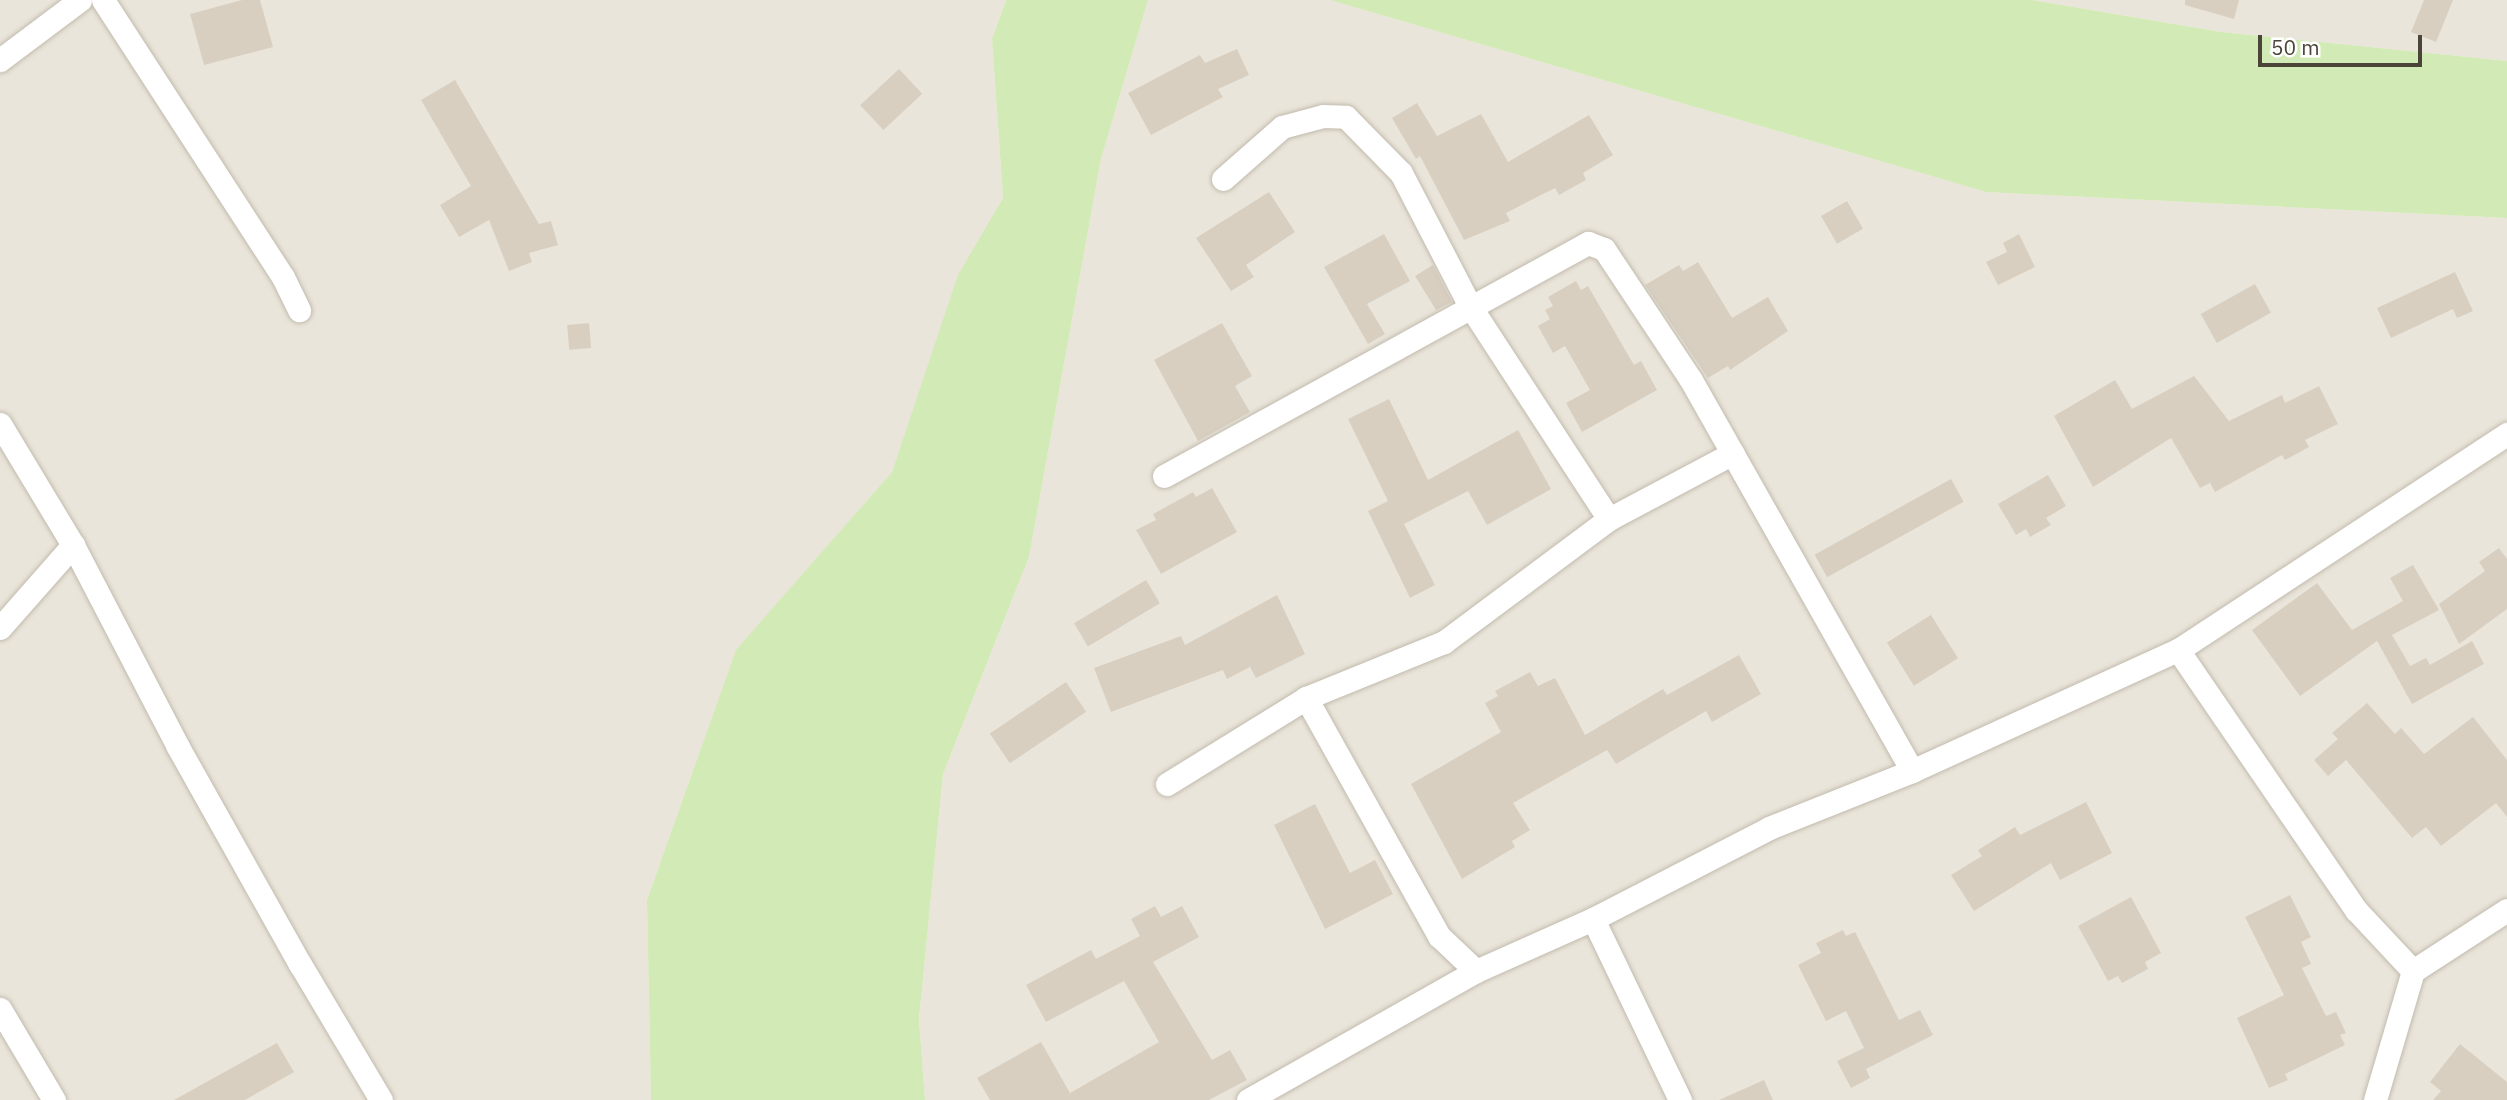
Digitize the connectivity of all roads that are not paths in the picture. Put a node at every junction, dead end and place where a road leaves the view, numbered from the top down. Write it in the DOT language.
graph roads {
  1 [pos="80,0"];
  2 [pos="103,0"];
  3 [pos="0,60"];
  4 [pos="1223,179"];
  5 [pos="1470,306"];
  6 [pos="299,310"];
  7 [pos="0,424"];
  8 [pos="2507,434"];
  9 [pos="1733,453"];
  10 [pos="1164,477"];
  11 [pos="1609,519"];
  12 [pos="73,545"];
  13 [pos="0,628"];
  14 [pos="2178,650"];
  15 [pos="1306,698"];
  16 [pos="1912,771"];
  17 [pos="1167,784"];
  18 [pos="2507,910"];
  19 [pos="1593,919"];
  20 [pos="1476,971"];
  21 [pos="2413,971"];
  22 [pos="0,1009"];
  23 [pos="54,1100"];
  24 [pos="381,1100"];
  25 [pos="1248,1100"];
  26 [pos="1680,1100"];
  27 [pos="2375,1100"];
  1 -- 3 [label="street"];
  2 -- 6 [label="street"];
  4 -- 5 [label="street"];
  5 -- 9 [label="street"];
  5 -- 10 [label="street"];
  5 -- 11 [label="street"];
  7 -- 12 [label="street"];
  8 -- 14 [label="street"];
  9 -- 11 [label="street"];
  9 -- 16 [label="street"];
  11 -- 15 [label="street"];
  12 -- 13 [label="street"];
  12 -- 24 [label="street"];
  14 -- 16 [label="street"];
  14 -- 21 [label="street"];
  15 -- 17 [label="street"];
  15 -- 20 [label="street"];
  16 -- 19 [label="street"];
  18 -- 21 [label="street"];
  19 -- 20 [label="street"];
  19 -- 26 [label="street"];
  20 -- 25 [label="street"];
  21 -- 27 [label="street"];
  22 -- 23 [label="street"];
}
